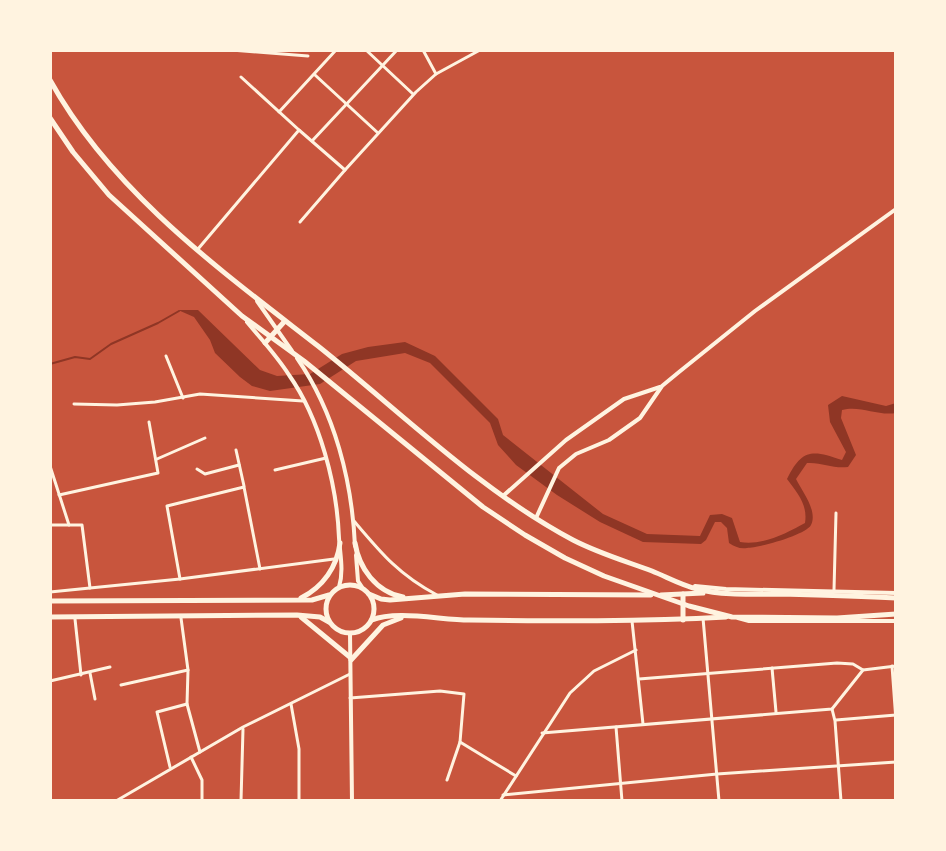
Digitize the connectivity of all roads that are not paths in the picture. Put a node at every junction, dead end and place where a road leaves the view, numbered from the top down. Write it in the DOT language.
graph roads {
  1 [pos="231,50"];
  2 [pos="336,50"];
  3 [pos="366,50"];
  4 [pos="397,50"];
  5 [pos="423,50"];
  6 [pos="480,50"];
  7 [pos="253,51"];
  8 [pos="308,56"];
  9 [pos="382,63"];
  10 [pos="436,74"];
  11 [pos="315,75"];
  12 [pos="241,77"];
  13 [pos="50,80"];
  14 [pos="413,94"];
  15 [pos="346,105"];
  16 [pos="279,112"];
  17 [pos="50,118"];
  18 [pos="299,130"];
  19 [pos="378,133"];
  20 [pos="312,141"];
  21 [pos="345,170"];
  22 [pos="896,209"];
  23 [pos="300,222"];
  24 [pos="198,249"];
  25 [pos="257,301"];
  26 [pos="242,316"];
  27 [pos="284,322"];
  28 [pos="277,330"];
  29 [pos="271,337"];
  30 [pos="265,343"];
  31 [pos="293,353"];
  32 [pos="166,356"];
  33 [pos="662,386"];
  34 [pos="183,398"];
  35 [pos="302,398"];
  36 [pos="74,404"];
  37 [pos="149,422"];
  38 [pos="205,438"];
  39 [pos="236,450"];
  40 [pos="326,458"];
  41 [pos="157,459"];
  42 [pos="239,465"];
  43 [pos="50,466"];
  44 [pos="197,469"];
  45 [pos="275,470"];
  46 [pos="244,487"];
  47 [pos="59,495"];
  48 [pos="503,496"];
  49 [pos="836,513"];
  50 [pos="536,518"];
  51 [pos="354,521"];
  52 [pos="50,525"];
  53 [pos="69,525"];
  54 [pos="340,543"];
  55 [pos="355,543"];
  56 [pos="338,559"];
  57 [pos="260,569"];
  58 [pos="180,579"];
  59 [pos="683,584"];
  60 [pos="339,587"];
  61 [pos="362,587"];
  62 [pos="90,588"];
  63 [pos="726,589"];
  64 [pos="834,590"];
  65 [pos="50,592"];
  66 [pos="714,593"];
  67 [pos="369,594"];
  68 [pos="683,594"];
  69 [pos="329,595"];
  70 [pos="657,595"];
  71 [pos="439,596"];
  72 [pos="896,596"];
  73 [pos="416,598"];
  74 [pos="296,600"];
  75 [pos="50,601"];
  76 [pos="683,604"];
  77 [pos="896,614"];
  78 [pos="297,615"];
  79 [pos="50,617"];
  80 [pos="75,617"];
  81 [pos="181,617"];
  82 [pos="404,617"];
  83 [pos="732,617"];
  84 [pos="703,618"];
  85 [pos="372,620"];
  86 [pos="683,620"];
  87 [pos="632,621"];
  88 [pos="896,621"];
  89 [pos="329,622"];
  90 [pos="350,633"];
  91 [pos="636,650"];
  92 [pos="351,659"];
  93 [pos="894,666"];
  94 [pos="110,667"];
  95 [pos="772,668"];
  96 [pos="188,670"];
  97 [pos="863,670"];
  98 [pos="90,673"];
  99 [pos="708,673"];
  100 [pos="350,674"];
  101 [pos="81,675"];
  102 [pos="639,679"];
  103 [pos="50,681"];
  104 [pos="121,685"];
  105 [pos="350,698"];
  106 [pos="95,699"];
  107 [pos="187,704"];
  108 [pos="291,704"];
  109 [pos="832,709"];
  110 [pos="776,712"];
  111 [pos="896,715"];
  112 [pos="713,718"];
  113 [pos="835,721"];
  114 [pos="896,721"];
  115 [pos="643,724"];
  116 [pos="243,727"];
  117 [pos="616,727"];
  118 [pos="542,733"];
  119 [pos="460,742"];
  120 [pos="200,752"];
  121 [pos="191,757"];
  122 [pos="896,762"];
  123 [pos="839,767"];
  124 [pos="171,769"];
  125 [pos="717,774"];
  126 [pos="516,776"];
  127 [pos="447,780"];
  128 [pos="620,783"];
  129 [pos="536,792"];
  130 [pos="503,795"];
  131 [pos="116,801"];
  132 [pos="202,801"];
  133 [pos="241,801"];
  134 [pos="299,801"];
  135 [pos="352,801"];
  136 [pos="500,801"];
  137 [pos="537,801"];
  138 [pos="622,801"];
  139 [pos="719,801"];
  140 [pos="841,801"];
  1 -- 7 [label="street"];
  2 -- 11 [label="street"];
  3 -- 9 [label="street"];
  4 -- 9 [label="street"];
  5 -- 10 [label="street"];
  6 -- 10 [label="street"];
  7 -- 8 [label="street"];
  9 -- 14 [label="street"];
  9 -- 15 [label="street"];
  10 -- 14 [label="street"];
  11 -- 15 [label="street"];
  11 -- 16 [label="street"];
  12 -- 16 [label="street"];
  13 -- 24 [label="highway"];
  14 -- 19 [label="street"];
  15 -- 19 [label="street"];
  15 -- 20 [label="street"];
  16 -- 18 [label="street"];
  17 -- 26 [label="highway"];
  18 -- 20 [label="street"];
  18 -- 24 [label="street"];
  19 -- 21 [label="street"];
  20 -- 21 [label="street"];
  21 -- 23 [label="street"];
  22 -- 33 [label="main road"];
  24 -- 25 [label="highway"];
  25 -- 27 [label="highway"];
  25 -- 28 [label="main road"];
  26 -- 29 [label="highway"];
  26 -- 30 [label="main road"];
  27 -- 28 [label="highway"];
  27 -- 48 [label="highway"];
  28 -- 29 [label="highway"];
  28 -- 31 [label="main road"];
  29 -- 30 [label="highway"];
  29 -- 31 [label="highway"];
  30 -- 35 [label="main road"];
  31 -- 51 [label="main road"];
  31 -- 70 [label="highway"];
  32 -- 34 [label="street"];
  33 -- 48 [label="main road"];
  33 -- 50 [label="main road"];
  34 -- 35 [label="street"];
  34 -- 36 [label="street"];
  35 -- 40 [label="main road"];
  37 -- 41 [label="street"];
  38 -- 41 [label="street"];
  39 -- 42 [label="street"];
  40 -- 45 [label="street"];
  40 -- 54 [label="main road"];
  41 -- 47 [label="street"];
  42 -- 44 [label="street"];
  42 -- 46 [label="street"];
  43 -- 47 [label="street"];
  46 -- 57 [label="street"];
  46 -- 58 [label="street"];
  47 -- 53 [label="street"];
  48 -- 50 [label="highway"];
  49 -- 64 [label="street"];
  50 -- 59 [label="highway"];
  51 -- 55 [label="main road"];
  51 -- 71 [label="street"];
  52 -- 53 [label="street"];
  53 -- 62 [label="street"];
  54 -- 56 [label="highway"];
  54 -- 60 [label="main road"];
  55 -- 61 [label="main road"];
  55 -- 73 [label="highway"];
  56 -- 57 [label="street"];
  56 -- 74 [label="highway"];
  57 -- 58 [label="street"];
  58 -- 62 [label="street"];
  59 -- 63 [label="main road"];
  59 -- 66 [label="highway"];
  60 -- 61 [label="highway"];
  60 -- 69 [label="highway"];
  61 -- 67 [label="highway"];
  62 -- 65 [label="street"];
  63 -- 64 [label="main road"];
  63 -- 66 [label="highway"];
  64 -- 72 [label="main road"];
  66 -- 68 [label="highway"];
  66 -- 72 [label="highway"];
  67 -- 73 [label="highway"];
  67 -- 85 [label="highway"];
  68 -- 70 [label="highway"];
  68 -- 76 [label="highway"];
  69 -- 74 [label="highway"];
  69 -- 89 [label="highway"];
  70 -- 71 [label="highway"];
  70 -- 76 [label="highway"];
  71 -- 73 [label="highway"];
  74 -- 75 [label="highway"];
  76 -- 83 [label="highway"];
  76 -- 86 [label="highway"];
  77 -- 83 [label="highway"];
  78 -- 81 [label="highway"];
  78 -- 89 [label="highway"];
  78 -- 92 [label="highway"];
  79 -- 80 [label="highway"];
  80 -- 81 [label="highway"];
  80 -- 101 [label="street"];
  81 -- 96 [label="street"];
  82 -- 85 [label="highway"];
  82 -- 87 [label="highway"];
  82 -- 92 [label="highway"];
  83 -- 84 [label="highway"];
  83 -- 88 [label="main road"];
  84 -- 86 [label="highway"];
  84 -- 99 [label="street"];
  85 -- 90 [label="highway"];
  86 -- 87 [label="highway"];
  87 -- 91 [label="street"];
  89 -- 90 [label="highway"];
  90 -- 92 [label="main road"];
  91 -- 102 [label="street"];
  91 -- 118 [label="street"];
  92 -- 100 [label="main road"];
  93 -- 97 [label="street"];
  93 -- 111 [label="street"];
  94 -- 98 [label="street"];
  95 -- 97 [label="street"];
  95 -- 99 [label="street"];
  95 -- 110 [label="street"];
  96 -- 104 [label="street"];
  96 -- 107 [label="street"];
  97 -- 109 [label="street"];
  98 -- 101 [label="street"];
  98 -- 106 [label="street"];
  99 -- 102 [label="street"];
  99 -- 112 [label="street"];
  100 -- 105 [label="main road"];
  100 -- 108 [label="street"];
  101 -- 103 [label="street"];
  102 -- 115 [label="street"];
  105 -- 119 [label="street"];
  105 -- 135 [label="main road"];
  107 -- 120 [label="street"];
  107 -- 124 [label="street"];
  108 -- 116 [label="street"];
  108 -- 134 [label="street"];
  109 -- 110 [label="street"];
  109 -- 113 [label="street"];
  110 -- 112 [label="street"];
  111 -- 113 [label="street"];
  111 -- 114 [label="street"];
  112 -- 115 [label="street"];
  112 -- 125 [label="street"];
  113 -- 123 [label="street"];
  115 -- 117 [label="street"];
  116 -- 120 [label="street"];
  116 -- 133 [label="street"];
  117 -- 118 [label="street"];
  117 -- 128 [label="street"];
  118 -- 126 [label="street"];
  119 -- 126 [label="street"];
  119 -- 127 [label="street"];
  120 -- 121 [label="street"];
  121 -- 124 [label="street"];
  121 -- 132 [label="street"];
  122 -- 123 [label="street"];
  123 -- 125 [label="street"];
  123 -- 140 [label="street"];
  124 -- 131 [label="street"];
  125 -- 128 [label="street"];
  125 -- 139 [label="street"];
  126 -- 130 [label="street"];
  128 -- 129 [label="street"];
  128 -- 138 [label="street"];
  129 -- 130 [label="street"];
  129 -- 137 [label="street"];
  130 -- 136 [label="street"];
}
